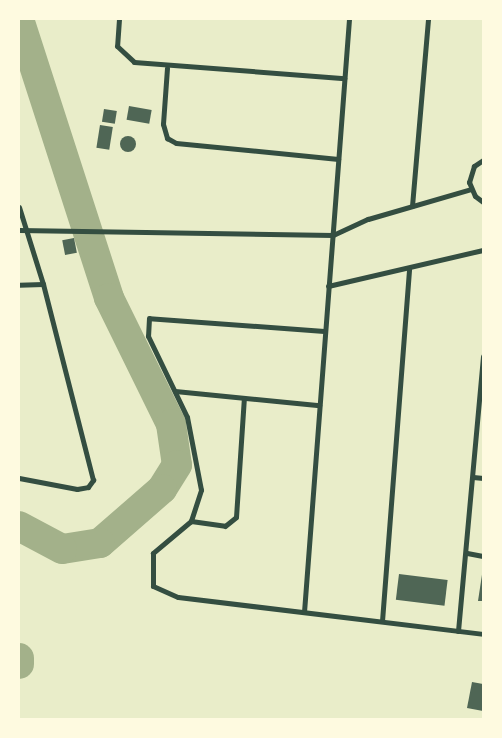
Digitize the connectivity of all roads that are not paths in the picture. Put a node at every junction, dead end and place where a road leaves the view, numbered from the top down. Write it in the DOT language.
graph roads {
  1 [pos="119,19"];
  2 [pos="349,19"];
  3 [pos="428,19"];
  4 [pos="167,68"];
  5 [pos="344,78"];
  6 [pos="338,159"];
  7 [pos="483,160"];
  8 [pos="471,190"];
  9 [pos="483,202"];
  10 [pos="412,206"];
  11 [pos="19,207"];
  12 [pos="19,230"];
  13 [pos="28,230"];
  14 [pos="334,235"];
  15 [pos="483,250"];
  16 [pos="409,269"];
  17 [pos="43,284"];
  18 [pos="19,285"];
  19 [pos="328,286"];
  20 [pos="324,331"];
  21 [pos="483,356"];
  22 [pos="174,391"];
  23 [pos="244,398"];
  24 [pos="319,405"];
  25 [pos="481,406"];
  26 [pos="473,477"];
  27 [pos="19,478"];
  28 [pos="483,478"];
  29 [pos="191,521"];
  30 [pos="467,553"];
  31 [pos="483,556"];
  32 [pos="304,612"];
  33 [pos="382,621"];
  34 [pos="458,631"];
  35 [pos="483,634"];
  1 -- 4 [label="street"];
  2 -- 5 [label="street"];
  3 -- 10 [label="street"];
  4 -- 5 [label="street"];
  4 -- 6 [label="street"];
  5 -- 6 [label="street"];
  6 -- 14 [label="street"];
  7 -- 8 [label="street"];
  8 -- 9 [label="street"];
  8 -- 10 [label="street"];
  10 -- 14 [label="street"];
  11 -- 13 [label="street"];
  12 -- 13 [label="street"];
  13 -- 14 [label="street"];
  13 -- 17 [label="street"];
  14 -- 19 [label="street"];
  15 -- 16 [label="street"];
  16 -- 19 [label="street"];
  16 -- 33 [label="street"];
  17 -- 18 [label="street"];
  17 -- 27 [label="street"];
  19 -- 20 [label="street"];
  20 -- 22 [label="street"];
  20 -- 24 [label="street"];
  21 -- 25 [label="street"];
  22 -- 23 [label="street"];
  22 -- 29 [label="street"];
  23 -- 24 [label="street"];
  23 -- 29 [label="street"];
  24 -- 32 [label="street"];
  25 -- 26 [label="street"];
  26 -- 28 [label="street"];
  26 -- 30 [label="street"];
  29 -- 32 [label="street"];
  30 -- 31 [label="street"];
  30 -- 34 [label="street"];
  32 -- 33 [label="street"];
  33 -- 34 [label="street"];
  34 -- 35 [label="street"];
}
